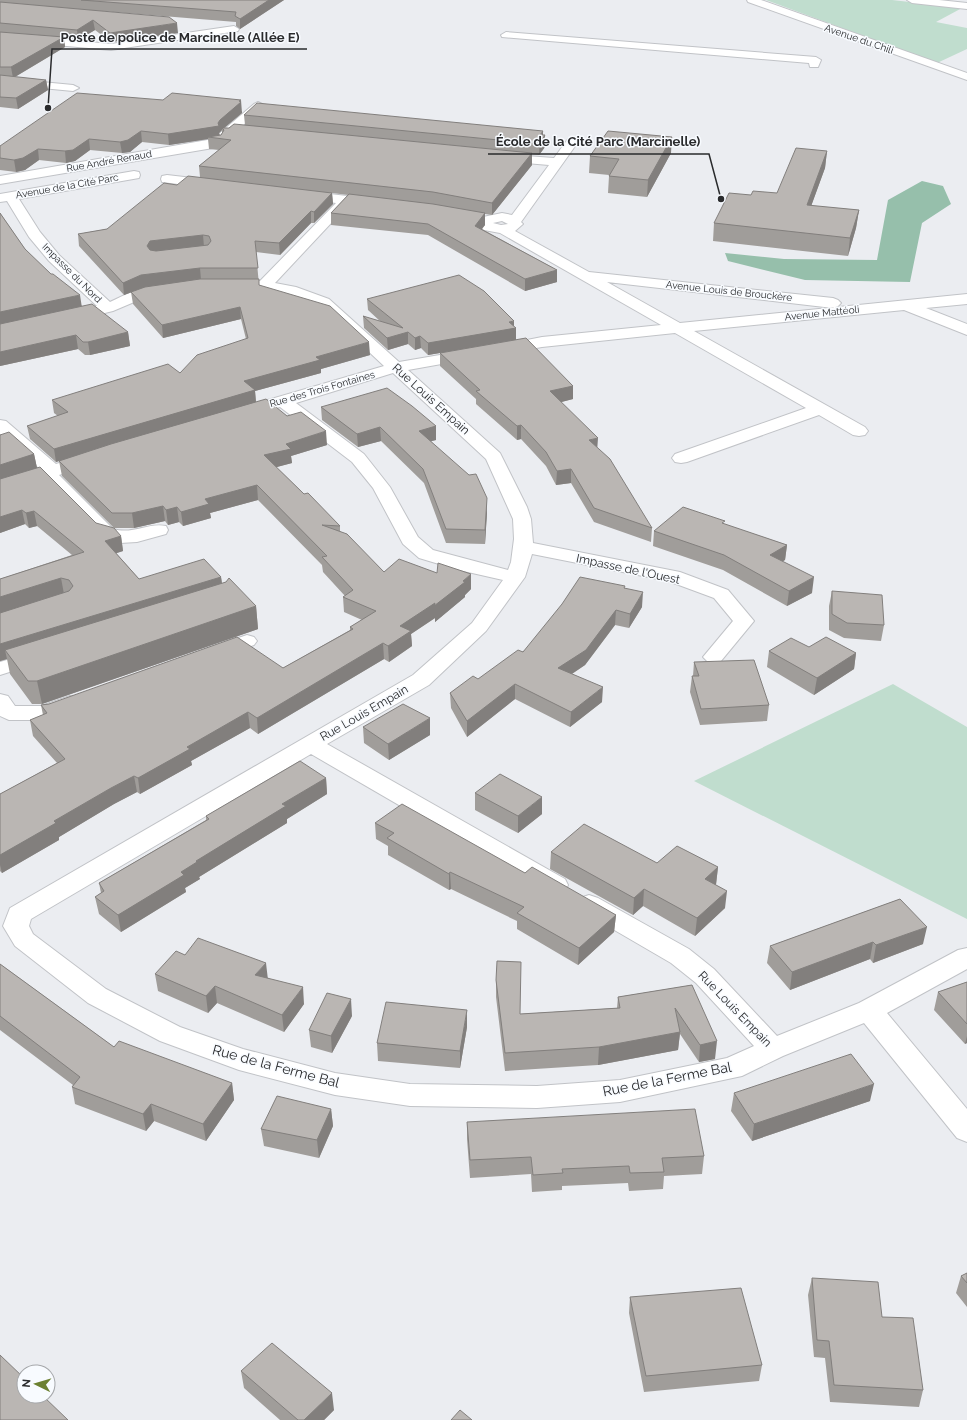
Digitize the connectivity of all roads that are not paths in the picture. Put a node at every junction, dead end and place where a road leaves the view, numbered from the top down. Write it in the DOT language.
graph roads {
  1 [pos="752,0"];
  2 [pos="912,0"];
  3 [pos="967,6"];
  4 [pos="190,25"];
  5 [pos="506,35"];
  6 [pos="0,37"];
  7 [pos="814,65"];
  8 [pos="967,77"];
  9 [pos="0,81"];
  10 [pos="73,88"];
  11 [pos="258,106"];
  12 [pos="233,130"];
  13 [pos="248,131"];
  14 [pos="218,142"];
  15 [pos="572,142"];
  16 [pos="488,155"];
  17 [pos="189,159"];
  18 [pos="557,162"];
  19 [pos="162,166"];
  20 [pos="0,180"];
  21 [pos="157,181"];
  22 [pos="221,186"];
  23 [pos="291,193"];
  24 [pos="6,197"];
  25 [pos="346,200"];
  26 [pos="385,204"];
  27 [pos="515,221"];
  28 [pos="502,229"];
  29 [pos="582,275"];
  30 [pos="209,285"];
  31 [pos="264,285"];
  32 [pos="178,288"];
  33 [pos="967,299"];
  34 [pos="907,305"];
  35 [pos="108,308"];
  36 [pos="875,308"];
  37 [pos="54,320"];
  38 [pos="676,328"];
  39 [pos="967,330"];
  40 [pos="397,367"];
  41 [pos="283,401"];
  42 [pos="820,409"];
  43 [pos="228,417"];
  44 [pos="0,424"];
  45 [pos="859,431"];
  46 [pos="107,453"];
  47 [pos="681,458"];
  48 [pos="50,472"];
  49 [pos="0,488"];
  50 [pos="159,530"];
  51 [pos="523,547"];
  52 [pos="515,577"];
  53 [pos="247,641"];
  54 [pos="53,652"];
  55 [pos="714,658"];
  56 [pos="195,660"];
  57 [pos="0,669"];
  58 [pos="89,697"];
  59 [pos="0,701"];
  60 [pos="310,744"];
  61 [pos="967,957"];
  62 [pos="869,1010"];
  63 [pos="773,1049"];
  64 [pos="967,1130"];
  1 -- 8 [label="street, Avenue du Chili"];
  2 -- 3 [label="street"];
  4 -- 6 [label="street"];
  5 -- 7 [label="street"];
  9 -- 10 [label="street"];
  11 -- 12 [label="street"];
  12 -- 13 [label="street"];
  12 -- 14 [label="street"];
  14 -- 17 [label="street"];
  14 -- 20 [label="street, Rue André Renaud"];
  15 -- 18 [label="street"];
  16 -- 18 [label="street"];
  18 -- 27 [label="street"];
  19 -- 21 [label="street"];
  21 -- 22 [label="street"];
  21 -- 24 [label="street, Avenue de la Cité Parc"];
  23 -- 25 [label="street"];
  24 -- 35 [label="street, Impasse du Nord"];
  25 -- 26 [label="street"];
  25 -- 31 [label="street"];
  27 -- 28 [label="street"];
  27 -- 28 [label="street, Avenue Louis de Brouckère"];
  28 -- 29 [label="street, Avenue Louis de Brouckère"];
  29 -- 36 [label="street, Avenue Louis de Brouckère"];
  29 -- 38 [label="street, Avenue Louis de Brouckère"];
  30 -- 31 [label="street, Rue Louis Empain"];
  31 -- 40 [label="street, Rue Louis Empain"];
  32 -- 35 [label="street"];
  33 -- 34 [label="street, Avenue Mattéoli"];
  34 -- 36 [label="street, Avenue Mattéoli"];
  34 -- 39 [label="street"];
  35 -- 37 [label="street"];
  36 -- 38 [label="street, Avenue Mattéoli"];
  38 -- 40 [label="street, Rue des Trois Fontaines"];
  38 -- 42 [label="street, Avenue Louis de Brouckère"];
  40 -- 41 [label="street, Rue des Trois Fontaines"];
  40 -- 51 [label="street, Rue Louis Empain"];
  41 -- 43 [label="street, Rue des Trois Fontaines"];
  41 -- 52 [label="street"];
  42 -- 45 [label="street, Avenue Louis de Brouckère"];
  42 -- 47 [label="street"];
  44 -- 48 [label="street"];
  46 -- 48 [label="street"];
  48 -- 49 [label="street"];
  48 -- 50 [label="street"];
  51 -- 52 [label="street, Rue Louis Empain"];
  51 -- 55 [label="street, Impasse de l'Ouest"];
  52 -- 60 [label="street, Rue Louis Empain"];
  53 -- 56 [label="street"];
  54 -- 57 [label="street"];
  58 -- 59 [label="street"];
  60 -- 63 [label="street, Rue Louis Empain"];
  60 -- 63 [label="street, Rue de la Ferme Bal"];
  61 -- 62 [label="street, Rue Louis Empain"];
  62 -- 63 [label="street, Rue Louis Empain"];
  62 -- 64 [label="street"];
}
